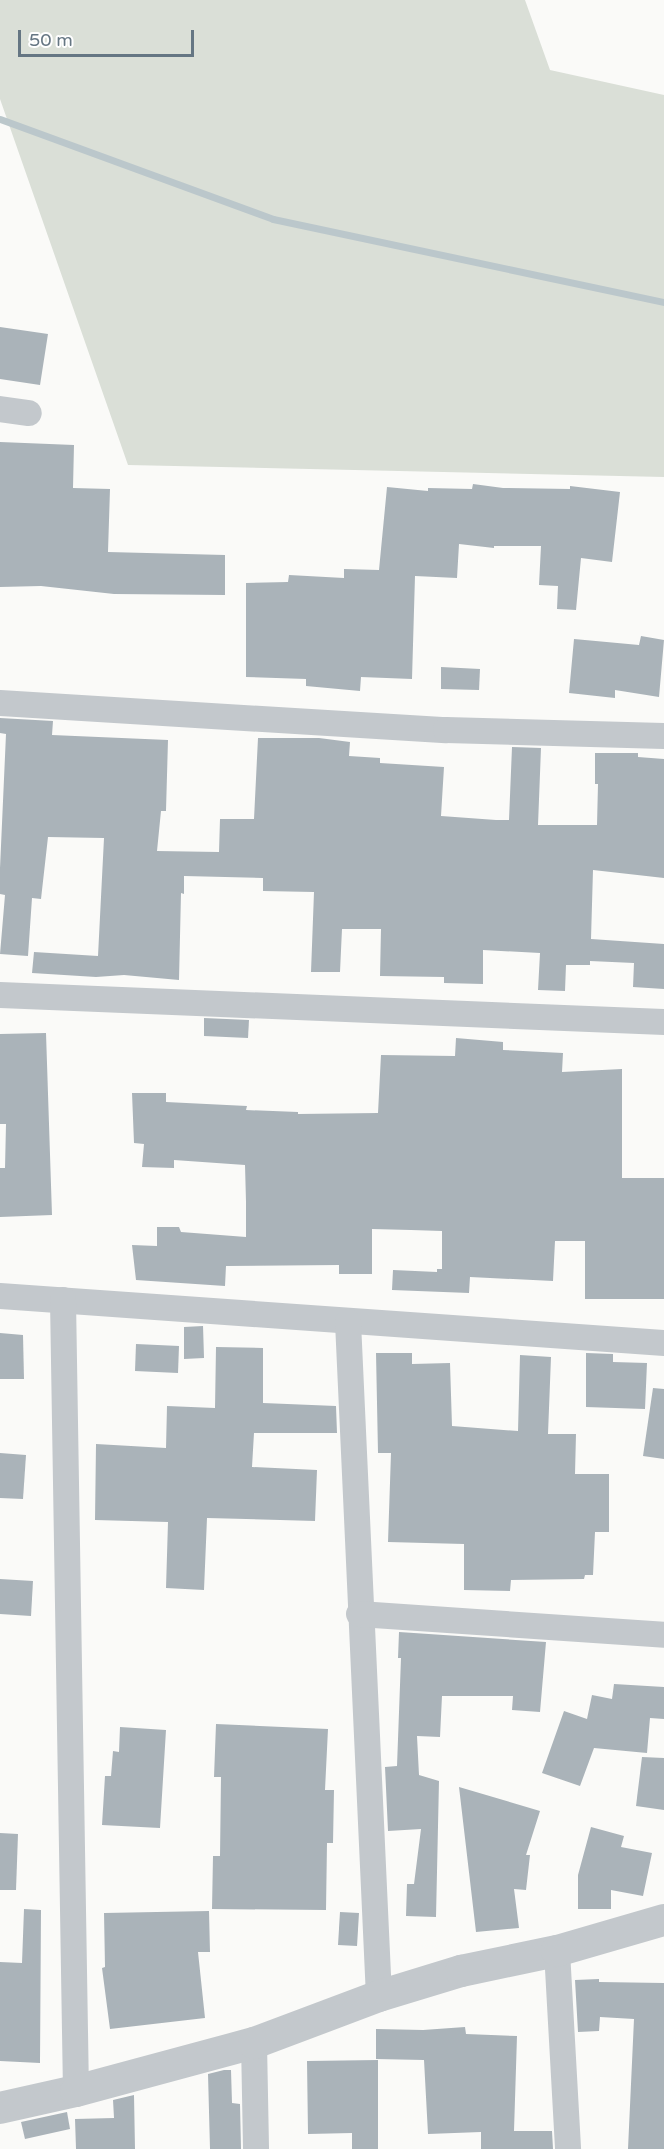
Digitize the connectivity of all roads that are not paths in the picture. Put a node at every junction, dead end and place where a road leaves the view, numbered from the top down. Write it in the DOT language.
graph roads {
  1 [pos="0,409"];
  2 [pos="29,413"];
  3 [pos="0,703"];
  4 [pos="664,736"];
  5 [pos="0,995"];
  6 [pos="664,1022"];
  7 [pos="0,1296"];
  8 [pos="63,1300"];
  9 [pos="348,1322"];
  10 [pos="664,1343"];
  11 [pos="359,1614"];
  12 [pos="664,1635"];
  13 [pos="664,1920"];
  14 [pos="557,1952"];
  15 [pos="379,1996"];
  16 [pos="254,2043"];
  17 [pos="76,2091"];
  18 [pos="0,2108"];
  19 [pos="256,2149"];
  20 [pos="568,2149"];
  1 -- 2 [label="street"];
  3 -- 4 [label="street"];
  5 -- 6 [label="street"];
  7 -- 8 [label="street"];
  8 -- 9 [label="street"];
  8 -- 17 [label="street"];
  9 -- 10 [label="street"];
  9 -- 11 [label="street"];
  11 -- 12 [label="street"];
  11 -- 15 [label="street"];
  13 -- 14 [label="street"];
  14 -- 15 [label="street"];
  14 -- 20 [label="street"];
  15 -- 16 [label="street"];
  16 -- 17 [label="street"];
  16 -- 19 [label="street"];
  17 -- 18 [label="street"];
}
